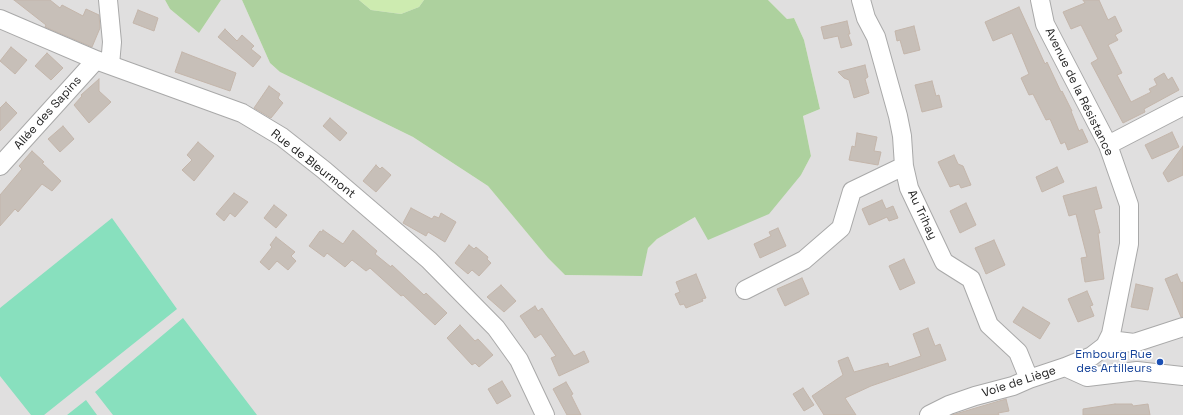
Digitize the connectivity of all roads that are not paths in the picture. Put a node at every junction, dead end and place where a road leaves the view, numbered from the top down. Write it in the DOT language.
graph roads {
  1 [pos="108,0"];
  2 [pos="861,0"];
  3 [pos="1040,0"];
  4 [pos="0,19"];
  5 [pos="103,63"];
  6 [pos="1183,106"];
  7 [pos="1108,145"];
  8 [pos="0,166"];
  9 [pos="904,166"];
  10 [pos="744,290"];
  11 [pos="1183,327"];
  12 [pos="1105,346"];
  13 [pos="1065,368"];
  14 [pos="1183,376"];
  15 [pos="1028,379"];
  16 [pos="545,415"];
  17 [pos="929,415"];
  1 -- 5 [label="street"];
  2 -- 9 [label="street, Au Trihay"];
  3 -- 7 [label="street, Avenue de la Résistance"];
  4 -- 5 [label="street, Rue de Bleurmont"];
  5 -- 8 [label="street, Allée des Sapins"];
  5 -- 16 [label="street, Rue de Bleurmont"];
  6 -- 7 [label="street"];
  7 -- 12 [label="street, Avenue de la Résistance"];
  9 -- 10 [label="street"];
  9 -- 15 [label="street, Au Trihay"];
  11 -- 12 [label="street"];
  12 -- 13 [label="street"];
  13 -- 14 [label="street, Voie de Liège"];
  13 -- 15 [label="street, Voie de Liège"];
  15 -- 17 [label="street, Voie de Liège"];
}
